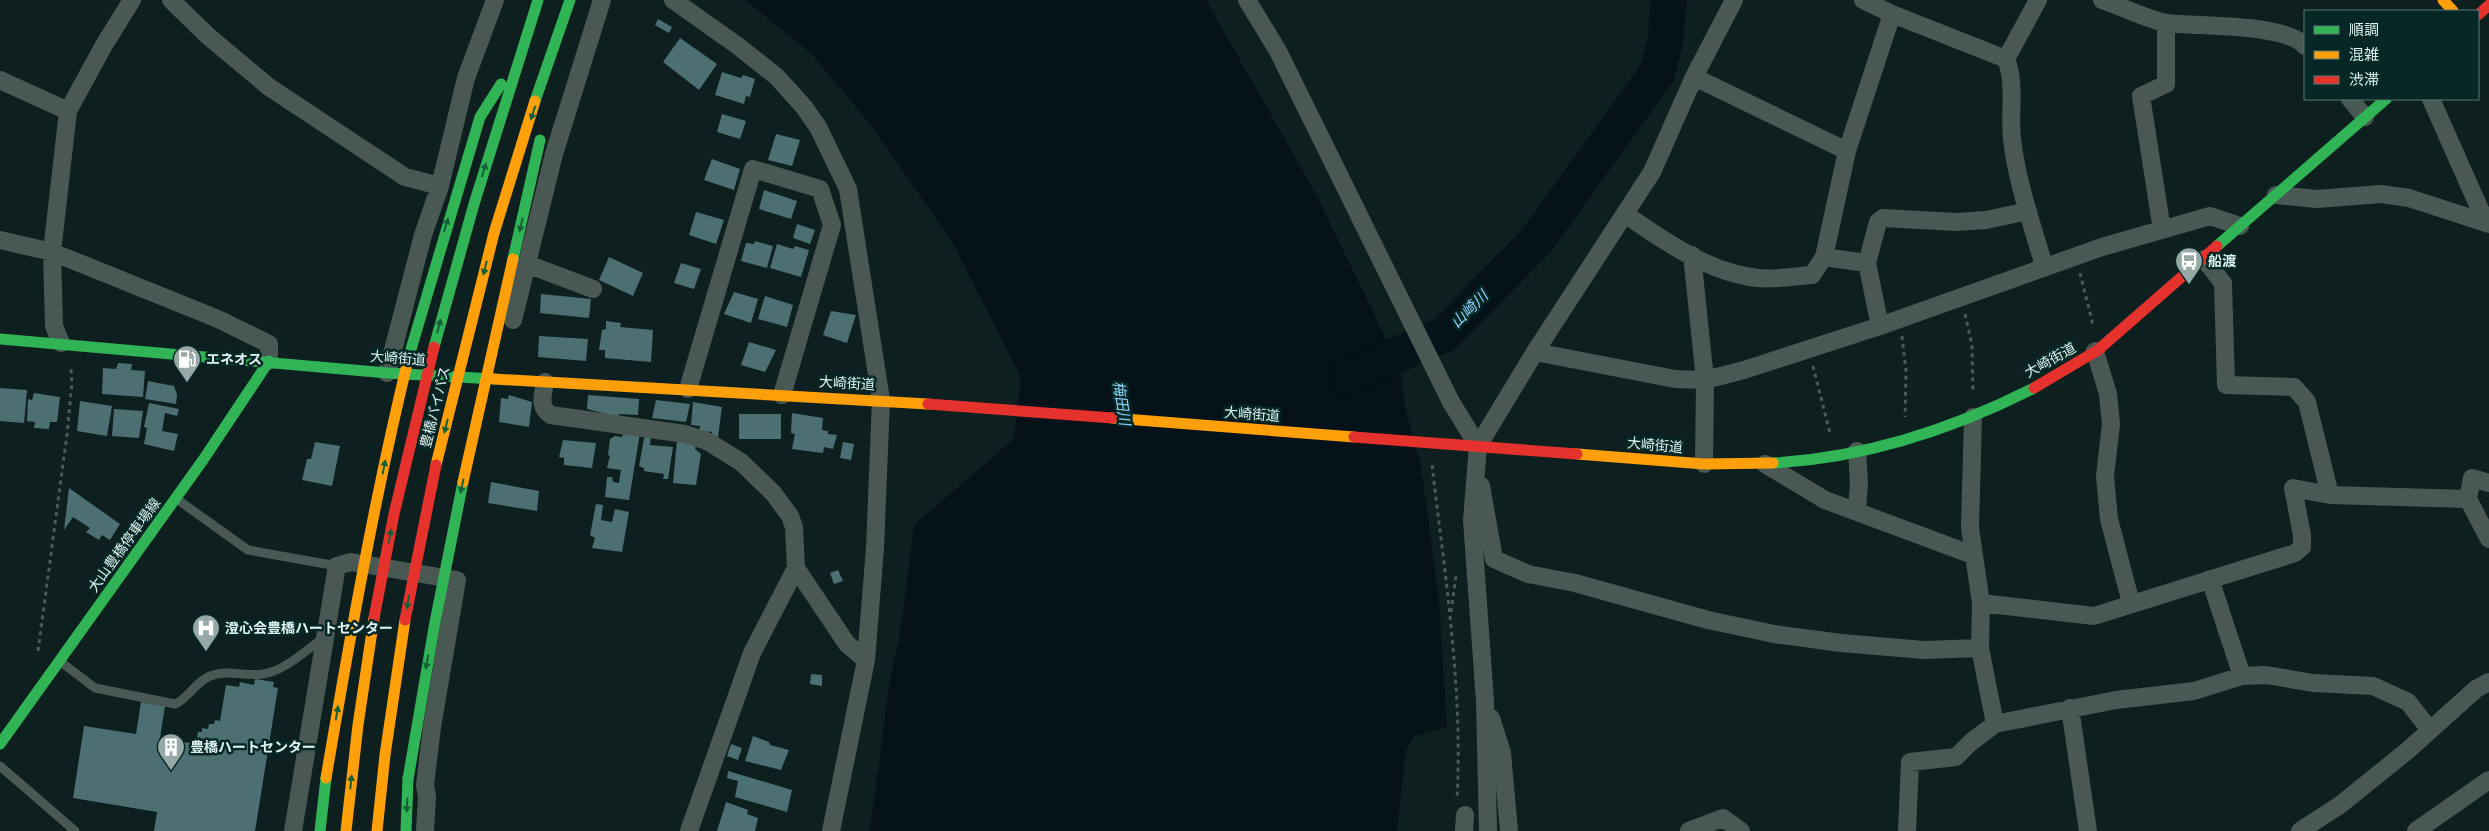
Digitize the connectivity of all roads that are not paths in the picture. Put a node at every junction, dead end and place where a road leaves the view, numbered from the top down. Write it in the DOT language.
graph roads {
  1 [pos="132,0"];
  2 [pos="171,0"];
  3 [pos="495,0"];
  4 [pos="538,0"];
  5 [pos="570,0"];
  6 [pos="602,0"];
  7 [pos="673,0"];
  8 [pos="1247,0"];
  9 [pos="1734,0"];
  10 [pos="1863,0"];
  11 [pos="2038,0"];
  12 [pos="2102,0"];
  13 [pos="2443,0"];
  14 [pos="2452,10"];
  15 [pos="1892,14"];
  16 [pos="2166,23"];
  17 [pos="557,40"];
  18 [pos="2304,45"];
  19 [pos="520,53"];
  20 [pos="2006,59"];
  21 [pos="1694,78"];
  22 [pos="0,80"];
  23 [pos="2351,100"];
  24 [pos="2385,100"];
  25 [pos="2431,100"];
  26 [pos="546,105"];
  27 [pos="68,111"];
  28 [pos="2365,117"];
  29 [pos="543,124"];
  30 [pos="1847,151"];
  31 [pos="440,186"];
  32 [pos="2276,195"];
  33 [pos="2028,211"];
  34 [pos="1625,214"];
  35 [pos="2488,223"];
  36 [pos="2240,226"];
  37 [pos="2162,230"];
  38 [pos="0,240"];
  39 [pos="52,252"];
  40 [pos="1692,255"];
  41 [pos="1824,257"];
  42 [pos="2204,259"];
  43 [pos="1867,263"];
  44 [pos="527,264"];
  45 [pos="2044,266"];
  46 [pos="593,289"];
  47 [pos="1880,326"];
  48 [pos="0,339"];
  49 [pos="61,343"];
  50 [pos="2095,351"];
  51 [pos="1535,352"];
  52 [pos="269,361"];
  53 [pos="387,373"];
  54 [pos="498,379"];
  55 [pos="1705,380"];
  56 [pos="545,382"];
  57 [pos="688,389"];
  58 [pos="782,395"];
  59 [pos="888,400"];
  60 [pos="490,417"];
  61 [pos="1973,417"];
  62 [pos="1857,451"];
  63 [pos="1477,453"];
  64 [pos="1704,464"];
  65 [pos="1765,464"];
  66 [pos="2489,483"];
  67 [pos="2330,494"];
  68 [pos="176,498"];
  69 [pos="2468,499"];
  70 [pos="1856,510"];
  71 [pos="2489,538"];
  72 [pos="1973,555"];
  73 [pos="337,566"];
  74 [pos="796,568"];
  75 [pos="2210,579"];
  76 [pos="1981,603"];
  77 [pos="2131,603"];
  78 [pos="325,637"];
  79 [pos="1980,648"];
  80 [pos="59,660"];
  81 [pos="866,660"];
  82 [pos="2242,676"];
  83 [pos="2489,682"];
  84 [pos="1486,701"];
  85 [pos="2070,708"];
  86 [pos="1995,724"];
  87 [pos="2430,730"];
  88 [pos="0,744"];
  89 [pos="0,766"];
  90 [pos="2489,780"];
  91 [pos="75,831"];
  92 [pos="293,831"];
  93 [pos="320,831"];
  94 [pos="346,831"];
  95 [pos="376,831"];
  96 [pos="406,831"];
  97 [pos="425,831"];
  98 [pos="689,831"];
  99 [pos="831,831"];
  100 [pos="1488,831"];
  101 [pos="1509,831"];
  102 [pos="1688,831"];
  103 [pos="1742,831"];
  104 [pos="1907,831"];
  105 [pos="2088,831"];
  106 [pos="2300,831"];
  107 [pos="2416,831"];
  1 -- 27 [label="street"];
  2 -- 31 [label="street"];
  3 -- 31 [label="street"];
  4 -- 19 [label="main road, 豊橋バイパス, bridge"];
  5 -- 17 [label="main road, 豊橋バイパス, bridge"];
  6 -- 44 [label="street"];
  7 -- 59 [label="street"];
  8 -- 63 [label="street"];
  9 -- 21 [label="street"];
  10 -- 15 [label="street"];
  11 -- 20 [label="street"];
  12 -- 16 [label="street"];
  13 -- 14 [label="main road"];
  15 -- 20 [label="street"];
  15 -- 30 [label="street"];
  16 -- 18 [label="street"];
  16 -- 37 [label="street"];
  17 -- 26 [label="main road, bridge"];
  17 -- 95 [label="main road, 豊橋バイパス, one-way, bridge"];
  93 -- 19 [label="main road, one-way, bridge"];
  94 -- 19 [label="main road, 豊橋バイパス, one-way, bridge"];
  20 -- 33 [label="street"];
  21 -- 30 [label="street"];
  21 -- 34 [label="street"];
  22 -- 27 [label="street"];
  23 -- 28 [label="street"];
  24 -- 28 [label="main road, 大崎街道"];
  25 -- 35 [label="street"];
  27 -- 39 [label="street"];
  28 -- 32 [label="main road, 大崎街道"];
  29 -- 96 [label="main road, one-way, bridge"];
  30 -- 41 [label="street"];
  31 -- 53 [label="street"];
  32 -- 35 [label="street"];
  32 -- 36 [label="main road, 大崎街道"];
  33 -- 43 [label="street"];
  33 -- 45 [label="street"];
  34 -- 40 [label="street"];
  34 -- 51 [label="street"];
  36 -- 37 [label="street"];
  36 -- 42 [label="main road, 大崎街道"];
  37 -- 45 [label="street"];
  38 -- 39 [label="street"];
  39 -- 49 [label="street"];
  39 -- 52 [label="street"];
  40 -- 41 [label="street"];
  40 -- 55 [label="street"];
  41 -- 43 [label="street"];
  42 -- 50 [label="main road, 大崎街道"];
  42 -- 67 [label="street"];
  43 -- 47 [label="street"];
  44 -- 46 [label="street"];
  44 -- 54 [label="street"];
  45 -- 47 [label="street"];
  47 -- 55 [label="street"];
  48 -- 49 [label="main road, 大崎街道"];
  49 -- 52 [label="main road, 大崎街道"];
  50 -- 61 [label="main road, 大崎街道"];
  50 -- 77 [label="street"];
  51 -- 55 [label="street"];
  51 -- 63 [label="street"];
  52 -- 53 [label="main road, 大崎街道"];
  52 -- 68 [label="main road, 大山豊橋停車場線"];
  53 -- 54 [label="main road, 大崎街道"];
  54 -- 56 [label="main road, 大崎街道"];
  54 -- 60 [label="main road"];
  55 -- 64 [label="street"];
  56 -- 57 [label="main road, 大崎街道"];
  56 -- 74 [label="street"];
  57 -- 58 [label="main road, 大崎街道"];
  57 -- 58 [label="street"];
  58 -- 59 [label="main road, 大崎街道"];
  59 -- 63 [label="main road, 大崎街道"];
  59 -- 81 [label="street"];
  61 -- 62 [label="main road, 大崎街道"];
  61 -- 72 [label="street"];
  62 -- 65 [label="main road, 大崎街道"];
  62 -- 70 [label="street"];
  63 -- 64 [label="main road, 大崎街道"];
  63 -- 79 [label="street"];
  63 -- 84 [label="street"];
  64 -- 65 [label="main road, 大崎街道"];
  65 -- 70 [label="street"];
  66 -- 69 [label="street"];
  67 -- 69 [label="street"];
  67 -- 75 [label="street"];
  68 -- 73 [label="lane"];
  68 -- 80 [label="main road, 大山豊橋停車場線"];
  69 -- 71 [label="street"];
  70 -- 72 [label="street"];
  72 -- 76 [label="street"];
  73 -- 78 [label="street"];
  73 -- 97 [label="street"];
  74 -- 81 [label="street"];
  74 -- 98 [label="street"];
  75 -- 77 [label="street"];
  75 -- 82 [label="street"];
  76 -- 77 [label="street"];
  76 -- 79 [label="street"];
  78 -- 80 [label="lane"];
  78 -- 92 [label="street"];
  79 -- 86 [label="street"];
  80 -- 88 [label="main road, 大山豊橋停車場線"];
  81 -- 99 [label="street"];
  82 -- 85 [label="street"];
  82 -- 87 [label="street"];
  83 -- 87 [label="street"];
  84 -- 100 [label="street"];
  84 -- 101 [label="street"];
  85 -- 86 [label="street"];
  85 -- 105 [label="street"];
  86 -- 104 [label="street"];
  87 -- 106 [label="street"];
  89 -- 91 [label="lane"];
  90 -- 107 [label="street"];
  102 -- 103 [label="street"];
}
